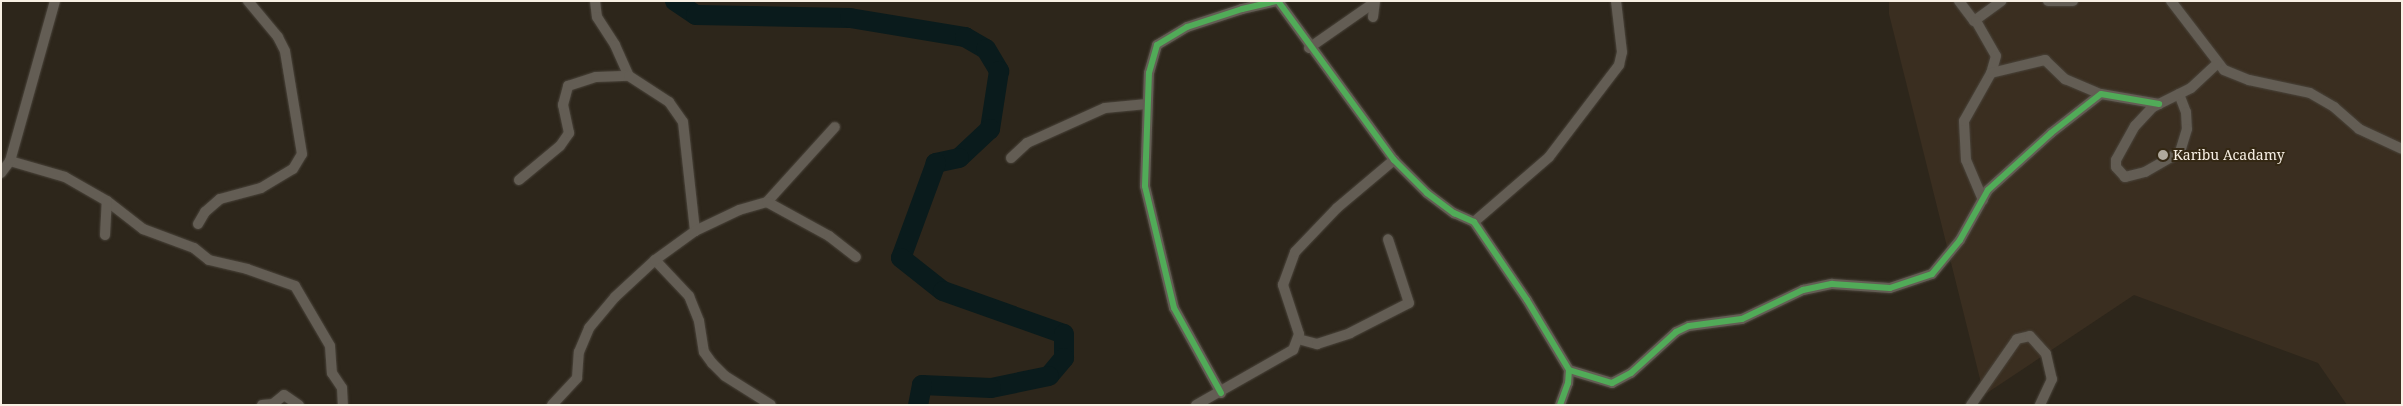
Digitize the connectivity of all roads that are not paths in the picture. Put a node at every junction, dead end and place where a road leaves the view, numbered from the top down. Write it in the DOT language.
graph roads {
  1 [pos="55,1"];
  2 [pos="248,1"];
  3 [pos="595,1"];
  4 [pos="1278,1"];
  5 [pos="1375,1"];
  6 [pos="1616,1"];
  7 [pos="1959,1"];
  8 [pos="2002,1"];
  9 [pos="2048,1"];
  10 [pos="2073,1"];
  11 [pos="2171,1"];
  12 [pos="1373,17"];
  13 [pos="1976,21"];
  14 [pos="1310,48"];
  15 [pos="2217,64"];
  16 [pos="1991,73"];
  17 [pos="629,76"];
  18 [pos="2101,94"];
  19 [pos="2179,94"];
  20 [pos="1148,104"];
  21 [pos="2159,104"];
  22 [pos="835,127"];
  23 [pos="2402,149"];
  24 [pos="1011,158"];
  25 [pos="1394,160"];
  26 [pos="10,161"];
  27 [pos="1,173"];
  28 [pos="519,180"];
  29 [pos="1983,200"];
  30 [pos="107,201"];
  31 [pos="767,202"];
  32 [pos="1474,222"];
  33 [pos="198,224"];
  34 [pos="695,231"];
  35 [pos="104,235"];
  36 [pos="1388,239"];
  37 [pos="856,257"];
  38 [pos="655,260"];
  39 [pos="1298,339"];
  40 [pos="1569,370"];
  41 [pos="1221,393"];
  42 [pos="1201,404"];
  43 [pos="262,405"];
  44 [pos="298,405"];
  45 [pos="343,405"];
  46 [pos="552,405"];
  47 [pos="771,405"];
  48 [pos="1560,405"];
  49 [pos="1970,405"];
  50 [pos="2040,405"];
  1 -- 26 [label="street"];
  2 -- 33 [label="street"];
  3 -- 17 [label="street"];
  4 -- 14 [label="street"];
  4 -- 20 [label="street"];
  5 -- 12 [label="street"];
  5 -- 14 [label="street"];
  6 -- 32 [label="street"];
  7 -- 13 [label="street"];
  8 -- 13 [label="street"];
  9 -- 10 [label="street"];
  11 -- 15 [label="street"];
  13 -- 16 [label="street"];
  14 -- 25 [label="street"];
  15 -- 19 [label="street"];
  15 -- 23 [label="street"];
  16 -- 18 [label="street"];
  16 -- 29 [label="street"];
  17 -- 28 [label="street"];
  17 -- 34 [label="street"];
  18 -- 21 [label="street"];
  18 -- 29 [label="street"];
  19 -- 21 [label="street"];
  19 -- 21 [label="street"];
  20 -- 24 [label="street"];
  20 -- 41 [label="street"];
  22 -- 31 [label="street"];
  25 -- 32 [label="street"];
  25 -- 39 [label="street"];
  26 -- 27 [label="street"];
  26 -- 30 [label="street"];
  29 -- 40 [label="street"];
  30 -- 35 [label="street"];
  30 -- 45 [label="street"];
  31 -- 34 [label="street"];
  31 -- 37 [label="street"];
  32 -- 40 [label="street"];
  34 -- 38 [label="street"];
  36 -- 39 [label="street"];
  38 -- 46 [label="street"];
  38 -- 47 [label="street"];
  39 -- 41 [label="street"];
  40 -- 48 [label="street"];
  41 -- 42 [label="street"];
  43 -- 44 [label="street"];
  49 -- 50 [label="street"];
}
